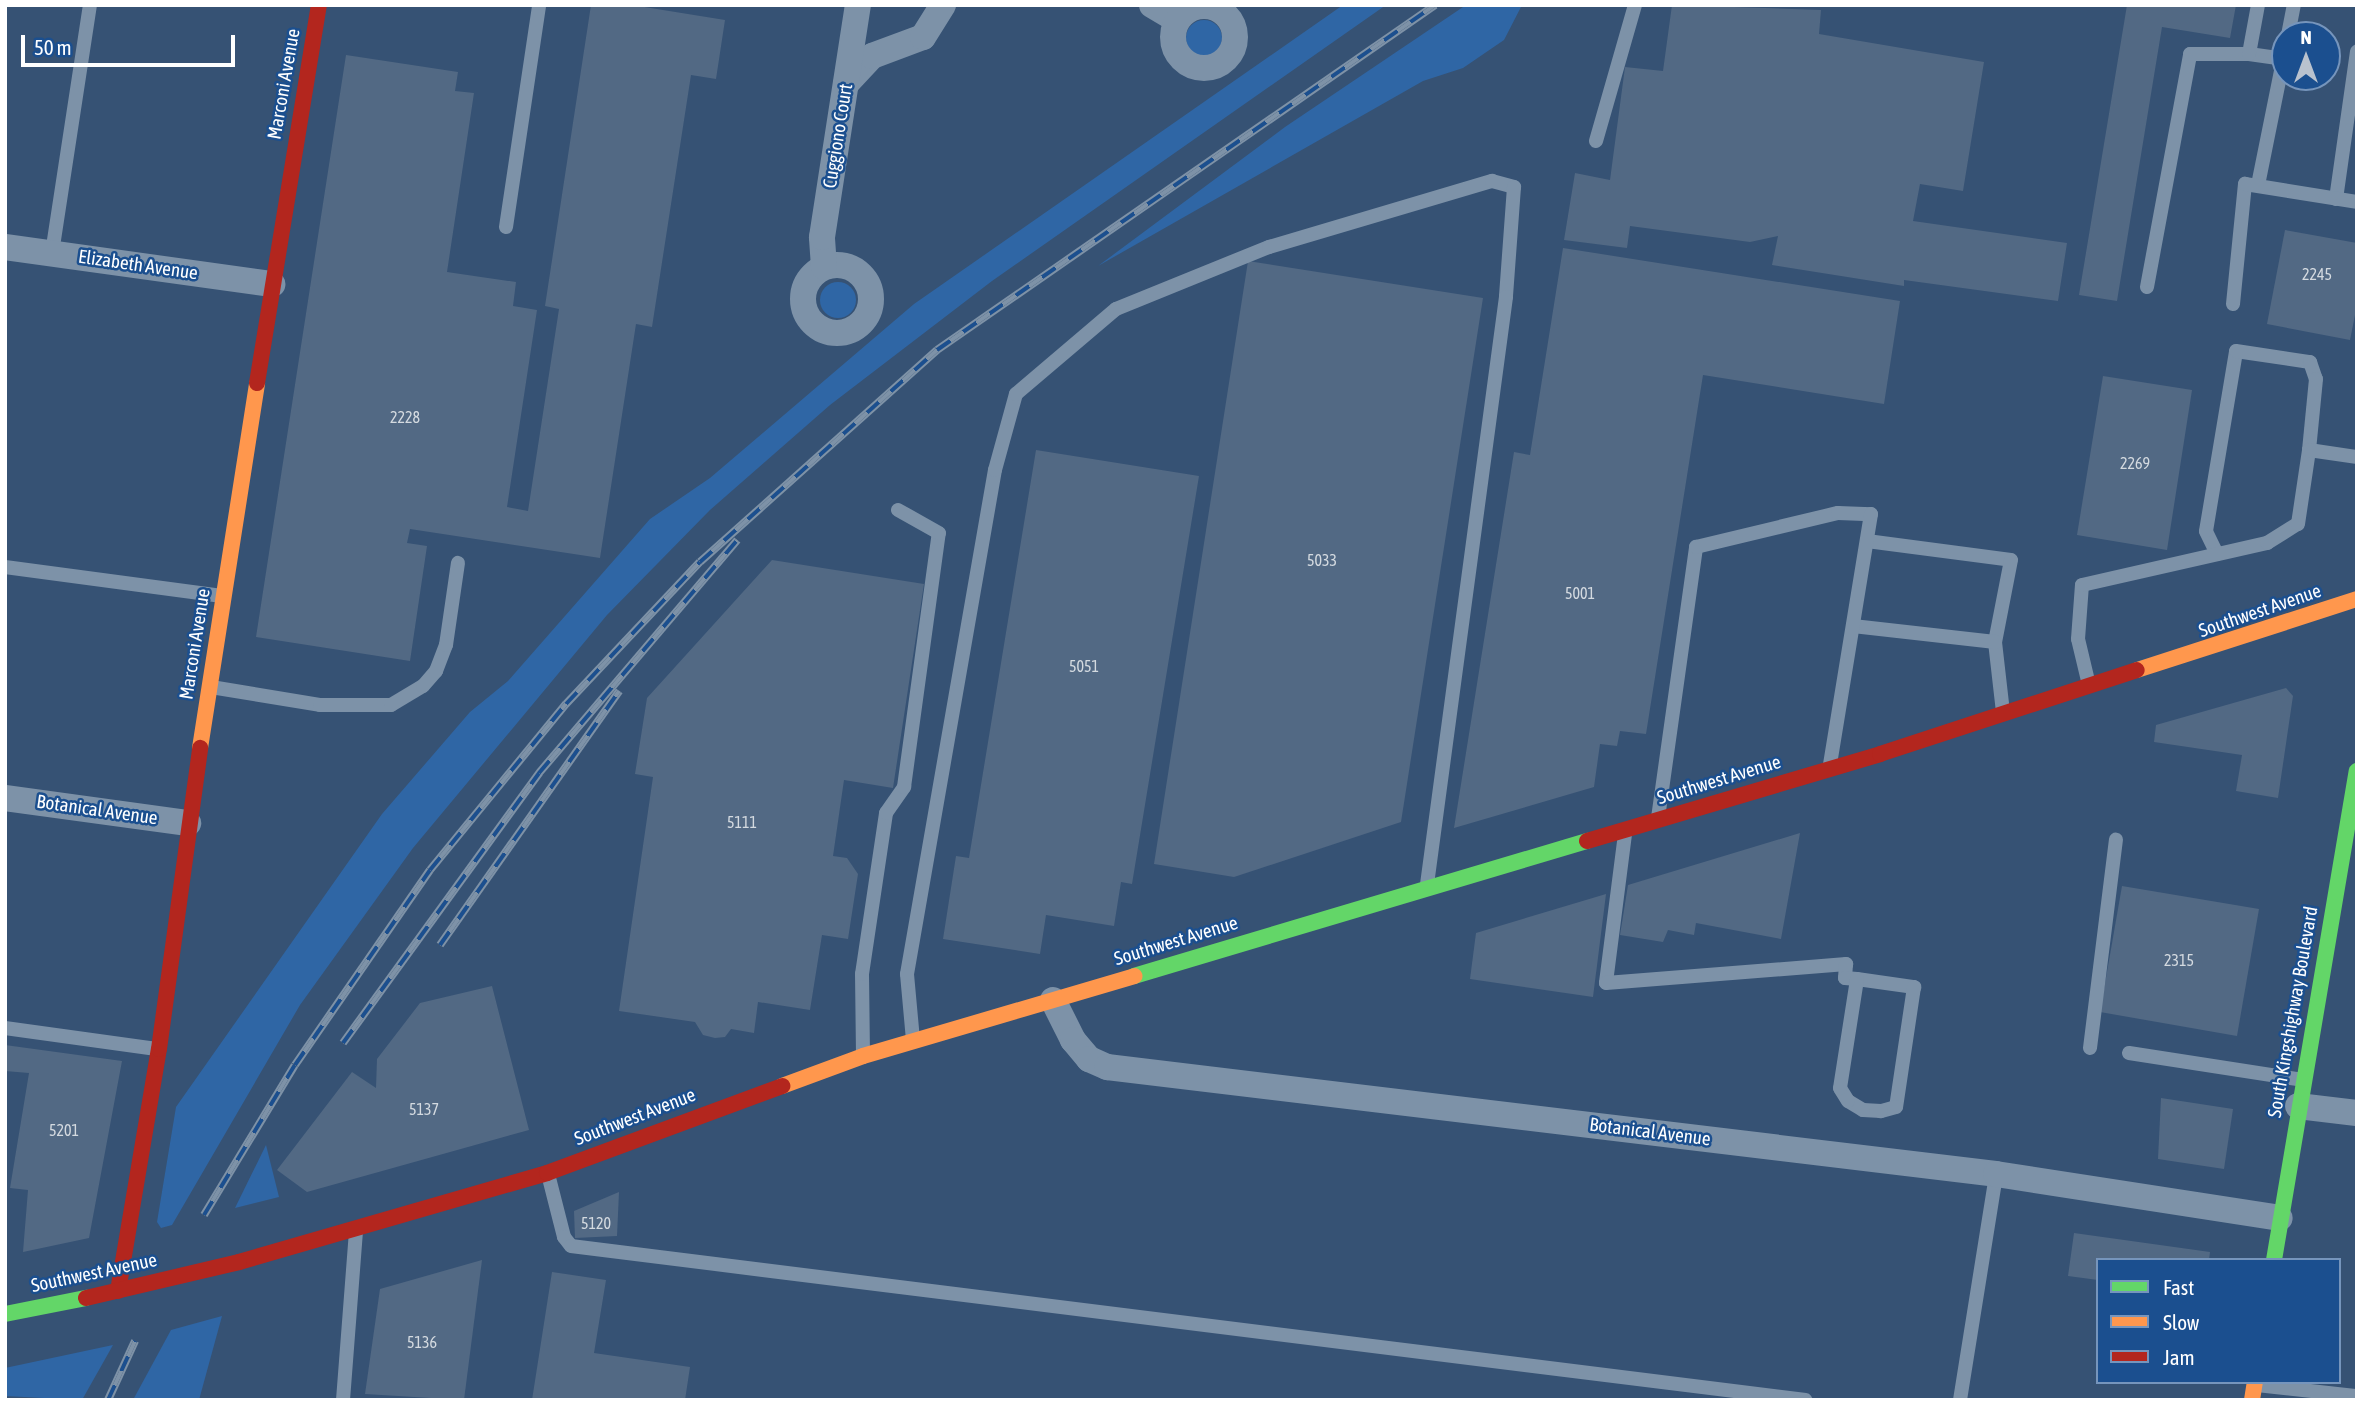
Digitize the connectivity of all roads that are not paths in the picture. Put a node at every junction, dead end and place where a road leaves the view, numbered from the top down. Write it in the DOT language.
graph roads {
  1 [pos="90,5"];
  2 [pos="319,5"];
  3 [pos="539,5"];
  4 [pos="858,5"];
  5 [pos="943,5"];
  6 [pos="1152,5"];
  7 [pos="1635,5"];
  8 [pos="2258,5"];
  9 [pos="1177,19"];
  10 [pos="2357,51"];
  11 [pos="2249,54"];
  12 [pos="2271,55"];
  13 [pos="846,83"];
  14 [pos="2277,91"];
  15 [pos="1596,141"];
  16 [pos="2258,185"];
  17 [pos="2336,199"];
  18 [pos="2357,202"];
  19 [pos="506,227"];
  20 [pos="5,247"];
  21 [pos="52,253"];
  22 [pos="824,267"];
  23 [pos="272,284"];
  24 [pos="2147,287"];
  25 [pos="2233,304"];
  26 [pos="2309,450"];
  27 [pos="2357,457"];
  28 [pos="898,510"];
  29 [pos="1867,541"];
  30 [pos="2217,554"];
  31 [pos="458,563"];
  32 [pos="5,567"];
  33 [pos="224,596"];
  34 [pos="2357,599"];
  35 [pos="1853,626"];
  36 [pos="1995,642"];
  37 [pos="209,687"];
  38 [pos="2090,689"];
  39 [pos="2003,716"];
  40 [pos="1830,769"];
  41 [pos="2357,771"];
  42 [pos="5,798"];
  43 [pos="1658,820"];
  44 [pos="188,823"];
  45 [pos="2352,826"];
  46 [pos="1625,829"];
  47 [pos="2116,840"];
  48 [pos="1427,888"];
  49 [pos="1857,979"];
  50 [pos="1053,1000"];
  51 [pos="5,1028"];
  52 [pos="914,1042"];
  53 [pos="2090,1048"];
  54 [pos="159,1049"];
  55 [pos="2129,1053"];
  56 [pos="863,1056"];
  57 [pos="2303,1080"];
  58 [pos="2298,1106"];
  59 [pos="2357,1113"];
  60 [pos="547,1173"];
  61 [pos="1996,1174"];
  62 [pos="2280,1218"];
  63 [pos="356,1231"];
  64 [pos="2274,1258"];
  65 [pos="118,1291"];
  66 [pos="5,1314"];
  67 [pos="2254,1389"];
  68 [pos="2357,1396"];
  69 [pos="343,1400"];
  70 [pos="1805,1400"];
  71 [pos="1960,1400"];
  1 -- 21 [label="lane"];
  2 -- 23 [label="street, Marconi Avenue"];
  3 -- 19 [label="lane"];
  4 -- 13 [label="street, Cuggiono Court"];
  5 -- 13 [label="street"];
  6 -- 9 [label="street"];
  7 -- 15 [label="lane"];
  8 -- 11 [label="lane"];
  10 -- 17 [label="lane"];
  11 -- 12 [label="lane"];
  11 -- 24 [label="lane"];
  13 -- 22 [label="street, Cuggiono Court"];
  14 -- 16 [label="lane"];
  16 -- 17 [label="lane"];
  16 -- 25 [label="lane"];
  17 -- 18 [label="lane"];
  20 -- 21 [label="street, Elizabeth Avenue"];
  21 -- 23 [label="street, Elizabeth Avenue"];
  23 -- 33 [label="street, Marconi Avenue"];
  26 -- 27 [label="lane"];
  26 -- 30 [label="lane"];
  26 -- 30 [label="lane"];
  28 -- 56 [label="lane"];
  29 -- 35 [label="lane"];
  29 -- 36 [label="lane"];
  29 -- 43 [label="lane"];
  30 -- 38 [label="lane"];
  31 -- 37 [label="lane"];
  32 -- 33 [label="lane"];
  33 -- 37 [label="street, Marconi Avenue"];
  34 -- 38 [label="street, Southwest Avenue"];
  35 -- 36 [label="lane"];
  35 -- 40 [label="lane"];
  36 -- 39 [label="lane"];
  37 -- 44 [label="street, Marconi Avenue"];
  38 -- 39 [label="street, Southwest Avenue"];
  39 -- 40 [label="street, Southwest Avenue"];
  40 -- 43 [label="street, Southwest Avenue"];
  41 -- 45 [label="street, South Kingshighway Boulevard"];
  42 -- 44 [label="street, Botanical Avenue"];
  43 -- 46 [label="street, Southwest Avenue"];
  44 -- 54 [label="street, Marconi Avenue"];
  45 -- 57 [label="street, South Kingshighway Boulevard"];
  46 -- 48 [label="street, Southwest Avenue"];
  46 -- 49 [label="lane"];
  47 -- 53 [label="lane"];
  48 -- 50 [label="street, Southwest Avenue"];
  48 -- 52 [label="lane"];
  49 -- 49 [label="lane"];
  50 -- 52 [label="street, Southwest Avenue"];
  50 -- 61 [label="street, Botanical Avenue"];
  51 -- 54 [label="lane"];
  52 -- 56 [label="street, Southwest Avenue"];
  54 -- 65 [label="street, Marconi Avenue"];
  55 -- 57 [label="lane"];
  56 -- 60 [label="street, Southwest Avenue"];
  57 -- 58 [label="street, South Kingshighway Boulevard"];
  58 -- 59 [label="street"];
  58 -- 62 [label="street, South Kingshighway Boulevard"];
  60 -- 63 [label="street, Southwest Avenue"];
  60 -- 70 [label="lane"];
  61 -- 62 [label="street, Botanical Avenue"];
  61 -- 71 [label="lane"];
  62 -- 64 [label="street, South Kingshighway Boulevard"];
  63 -- 65 [label="street, Southwest Avenue, bridge"];
  63 -- 69 [label="lane"];
  65 -- 66 [label="street, Southwest Avenue, bridge"];
  67 -- 68 [label="lane"];
}
